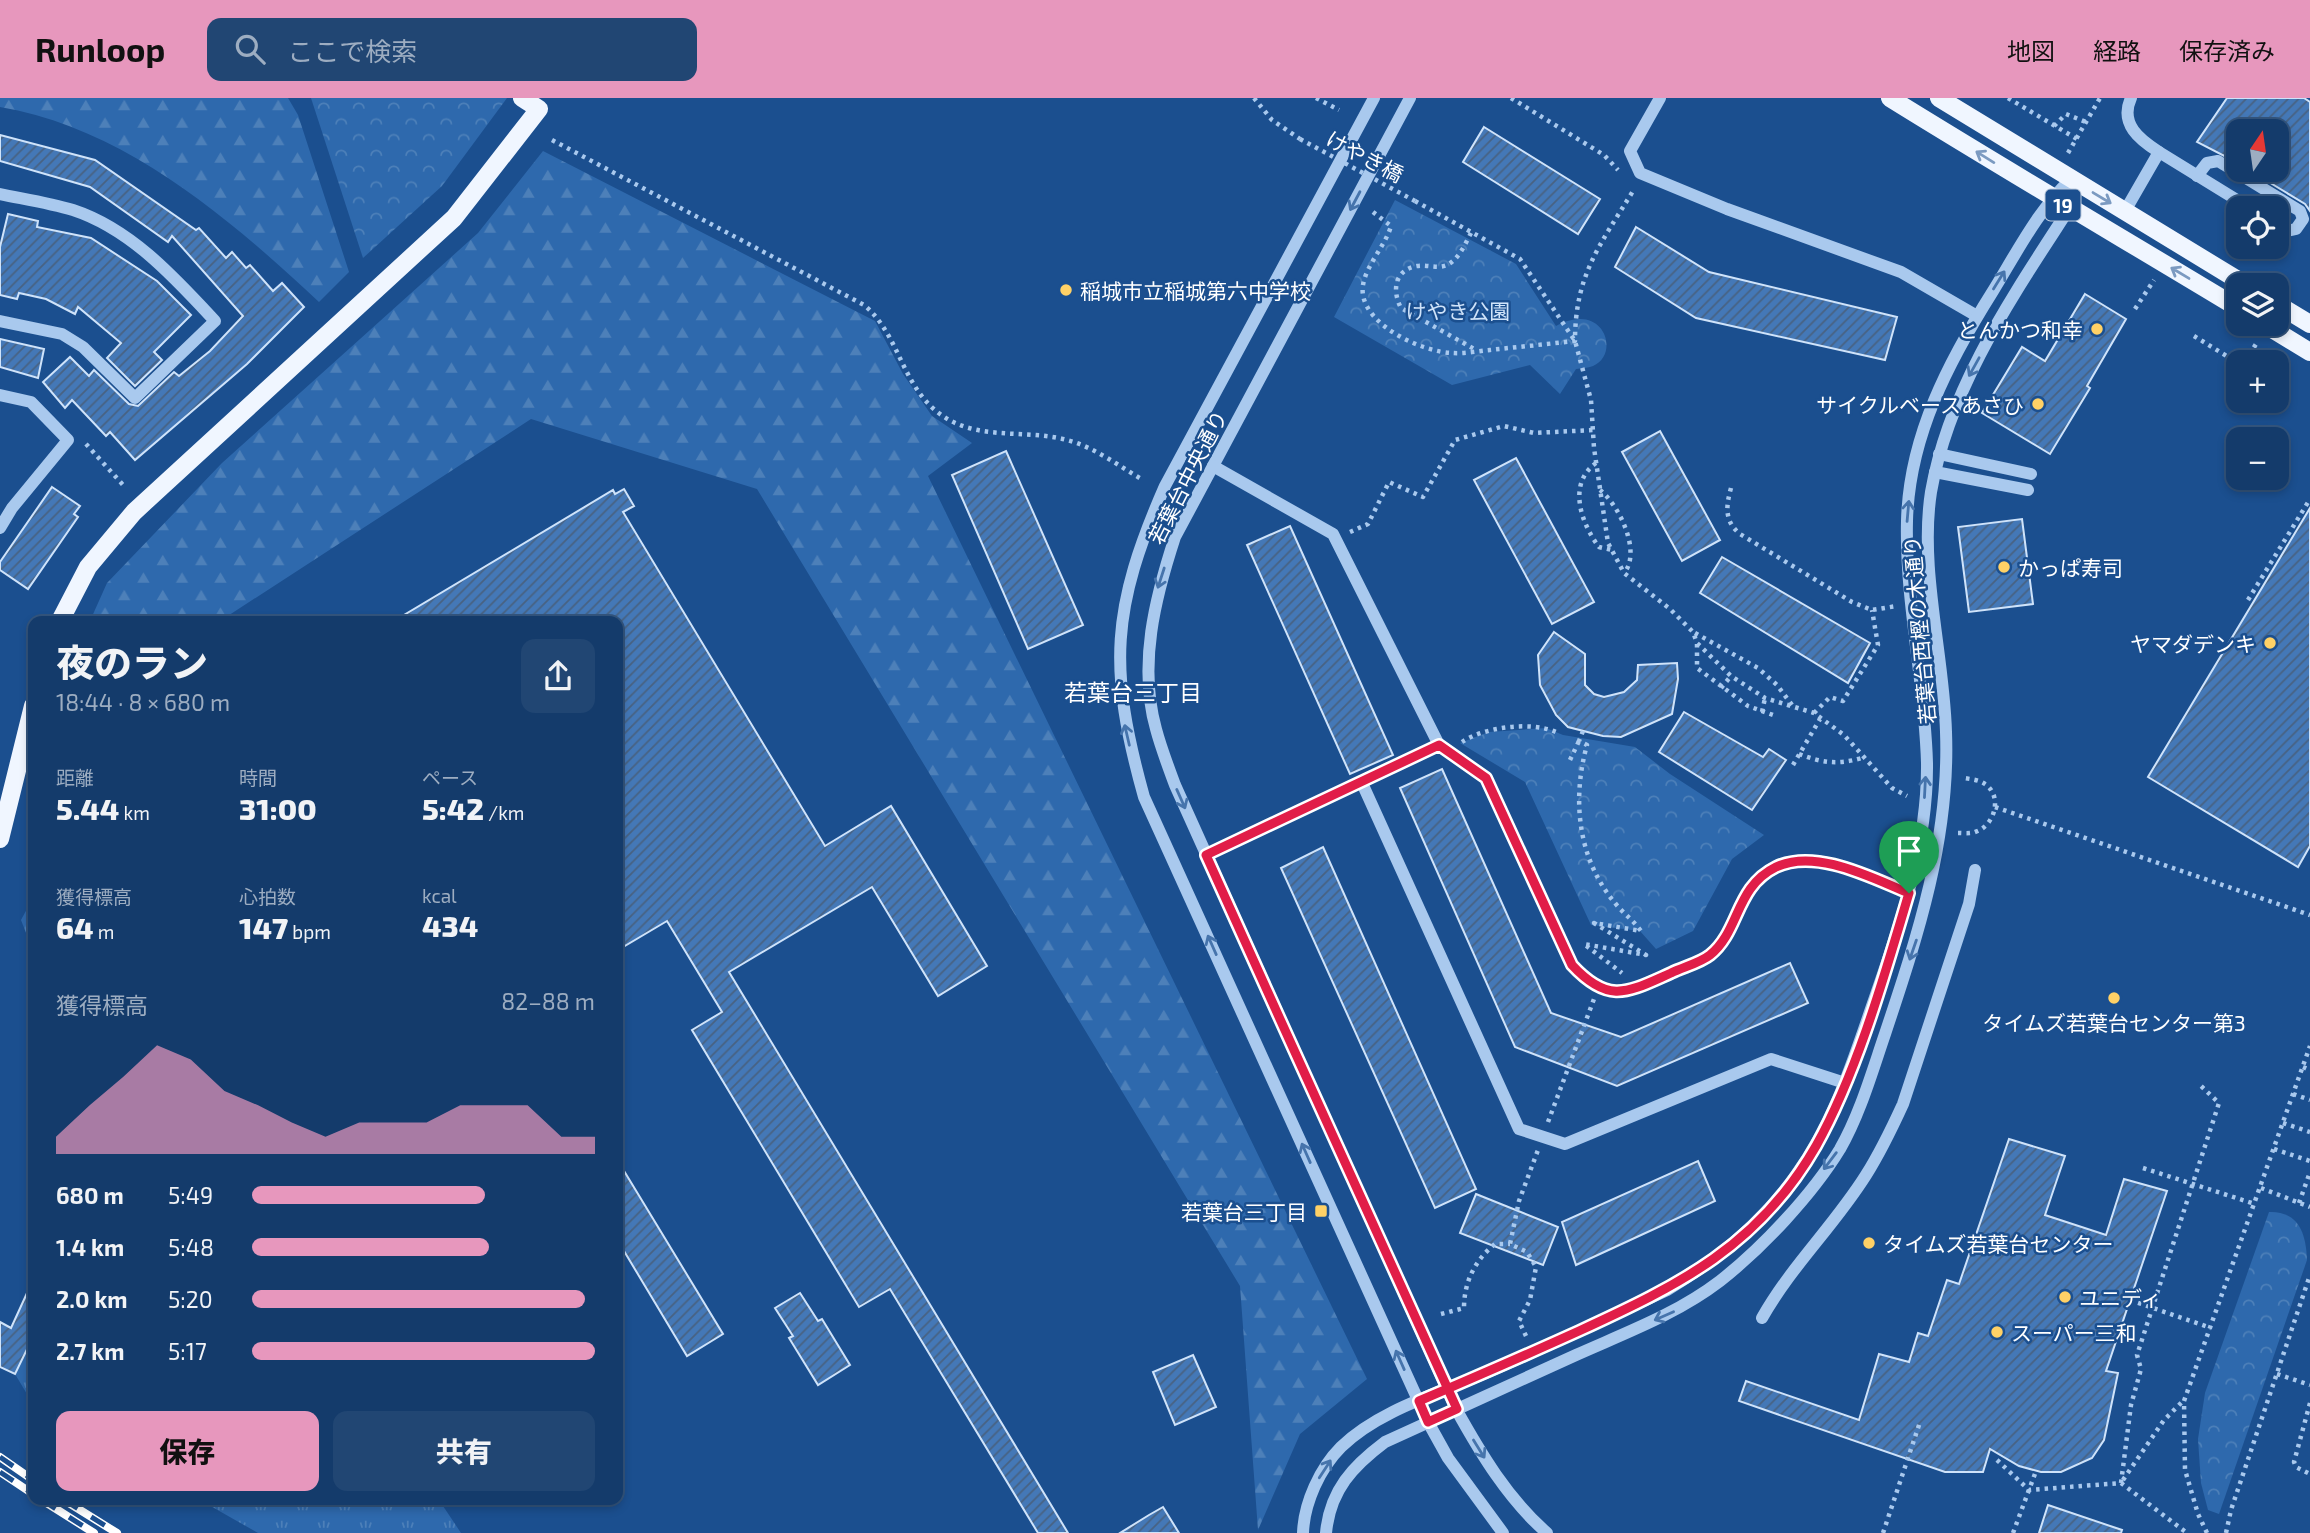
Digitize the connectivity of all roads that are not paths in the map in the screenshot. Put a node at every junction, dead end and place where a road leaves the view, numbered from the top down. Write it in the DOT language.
graph roads {
  1 [pos="522,98"];
  2 [pos="1374,98"];
  3 [pos="1410,98"];
  4 [pos="1660,98"];
  5 [pos="1890,98"];
  6 [pos="1939,98"];
  7 [pos="2131,98"];
  8 [pos="543,104"];
  9 [pos="2159,152"];
  10 [pos="2197,176"];
  11 [pos="2071,178"];
  12 [pos="0,194"];
  13 [pos="2230,196"];
  14 [pos="2275,196"];
  15 [pos="2050,198"];
  16 [pos="2289,204"];
  17 [pos="2069,209"];
  18 [pos="2124,211"];
  19 [pos="2289,231"];
  20 [pos="2226,273"];
  21 [pos="2226,301"];
  22 [pos="2289,311"];
  23 [pos="1977,316"];
  24 [pos="0,321"];
  25 [pos="2310,324"];
  26 [pos="2284,336"];
  27 [pos="2310,352"];
  28 [pos="0,395"];
  29 [pos="1940,454"];
  30 [pos="1213,466"];
  31 [pos="1935,472"];
  32 [pos="2031,474"];
  33 [pos="2028,490"];
  34 [pos="0,528"];
  35 [pos="63,616"];
  36 [pos="28,726"];
  37 [pos="1439,745"];
  38 [pos="1362,783"];
  39 [pos="0,839"];
  40 [pos="1206,855"];
  41 [pos="1975,870"];
  42 [pos="1909,893"];
  43 [pos="1845,1083"];
  44 [pos="1762,1318"];
  45 [pos="1448,1389"];
  46 [pos="1419,1401"];
  47 [pos="1457,1409"];
  48 [pos="1428,1422"];
  49 [pos="1303,1533"];
  50 [pos="1326,1533"];
  51 [pos="1503,1533"];
  52 [pos="1547,1533"];
  1 -- 8 [label="main road"];
  46 -- 2 [label="street, 若葉台中央通り, one-way"];
  3 -- 30 [label="street, 若葉台中央通り, one-way"];
  4 -- 23 [label="street"];
  15 -- 5 [label="main road, 19, one-way"];
  6 -- 11 [label="main road, 19"];
  7 -- 9 [label="street"];
  8 -- 35 [label="main road"];
  9 -- 10 [label="street"];
  9 -- 18 [label="street"];
  10 -- 13 [label="street"];
  10 -- 14 [label="street"];
  11 -- 15 [label="street, 若葉台西樫の木通り"];
  11 -- 17 [label="street, 若葉台西樫の木通り"];
  11 -- 18 [label="main road, 19, one-way"];
  12 -- 24 [label="street"];
  15 -- 17 [label="main road, 19"];
  23 -- 15 [label="street, 若葉台西樫の木通り, one-way"];
  16 -- 19 [label="street"];
  21 -- 17 [label="main road, 19, one-way"];
  17 -- 29 [label="street, 若葉台西樫の木通り, one-way"];
  18 -- 20 [label="main road, 19"];
  22 -- 25 [label="main road"];
  42 -- 23 [label="street, 若葉台西樫の木通り, one-way"];
  26 -- 27 [label="main road"];
  28 -- 34 [label="street"];
  29 -- 31 [label="street, 若葉台西樫の木通り"];
  29 -- 32 [label="street"];
  30 -- 37 [label="street"];
  30 -- 40 [label="street, 若葉台中央通り, one-way"];
  31 -- 33 [label="street"];
  31 -- 47 [label="street, 若葉台西樫の木通り, one-way"];
  36 -- 39 [label="main road"];
  37 -- 38 [label="street"];
  37 -- 42 [label="street"];
  38 -- 40 [label="street"];
  38 -- 43 [label="street"];
  40 -- 45 [label="street, 若葉台中央通り"];
  41 -- 44 [label="street"];
  42 -- 43 [label="street, 若葉台西樫の木通り"];
  43 -- 45 [label="street, 若葉台西樫の木通り"];
  45 -- 46 [label="street, 若葉台西樫の木通り"];
  45 -- 47 [label="street, 若葉台中央通り"];
  46 -- 48 [label="street, 若葉台中央通り"];
  49 -- 46 [label="street, 若葉台西樫の木通り, one-way"];
  47 -- 48 [label="street, 若葉台西樫の木通り"];
  47 -- 52 [label="street, 若葉台中央通り, one-way"];
  48 -- 50 [label="street, 若葉台西樫の木通り"];
  48 -- 51 [label="street, 若葉台中央通り"];
}
